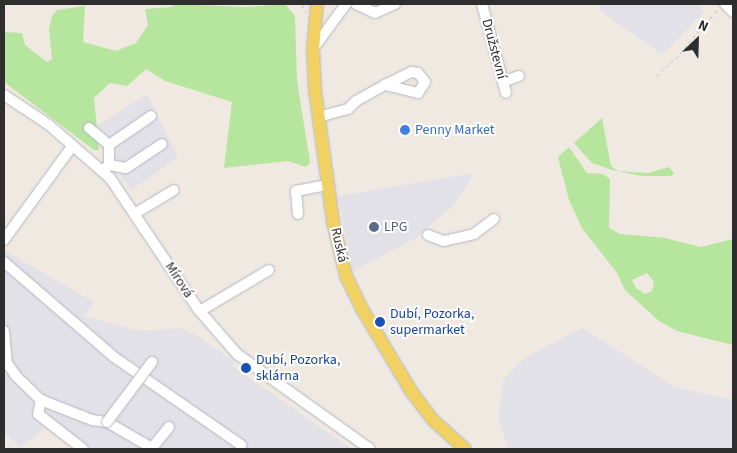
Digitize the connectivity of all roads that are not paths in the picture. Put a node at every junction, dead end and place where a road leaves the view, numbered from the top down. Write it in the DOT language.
graph roads {
  1 [pos="317,4"];
  2 [pos="346,4"];
  3 [pos="356,4"];
  4 [pos="395,4"];
  5 [pos="482,4"];
  6 [pos="724,4"];
  7 [pos="733,12"];
  8 [pos="313,49"];
  9 [pos="519,76"];
  10 [pos="503,82"];
  11 [pos="385,85"];
  12 [pos="506,94"];
  13 [pos="4,95"];
  14 [pos="151,116"];
  15 [pos="318,117"];
  16 [pos="89,128"];
  17 [pos="73,144"];
  18 [pos="162,144"];
  19 [pos="110,146"];
  20 [pos="106,168"];
  21 [pos="327,185"];
  22 [pos="174,190"];
  23 [pos="136,213"];
  24 [pos="298,214"];
  25 [pos="494,219"];
  26 [pos="428,235"];
  27 [pos="4,240"];
  28 [pos="4,262"];
  29 [pos="268,270"];
  30 [pos="200,311"];
  31 [pos="4,331"];
  32 [pos="152,362"];
  33 [pos="41,400"];
  34 [pos="107,422"];
  35 [pos="169,427"];
  36 [pos="241,445"];
  37 [pos="83,449"];
  38 [pos="370,449"];
  39 [pos="465,449"];
  1 -- 8 [label="main road, Ruská"];
  2 -- 8 [label="street"];
  3 -- 4 [label="street"];
  5 -- 10 [label="street, Družstevní"];
  6 -- 7 [label="street"];
  8 -- 15 [label="main road, Ruská"];
  9 -- 10 [label="street"];
  10 -- 12 [label="street, Družstevní"];
  11 -- 15 [label="street"];
  13 -- 17 [label="street, Mírová"];
  14 -- 19 [label="street"];
  15 -- 21 [label="main road, Ruská"];
  16 -- 19 [label="street"];
  17 -- 20 [label="street, Mírová"];
  17 -- 27 [label="street"];
  18 -- 20 [label="street"];
  19 -- 20 [label="street"];
  20 -- 23 [label="street, Mírová"];
  21 -- 24 [label="street"];
  21 -- 39 [label="main road, Ruská"];
  22 -- 23 [label="street"];
  23 -- 30 [label="street, Mírová"];
  25 -- 26 [label="street"];
  28 -- 36 [label="street"];
  29 -- 30 [label="street"];
  30 -- 38 [label="street, Mírová"];
  31 -- 33 [label="street"];
  32 -- 34 [label="street, bridge"];
  33 -- 34 [label="street"];
  33 -- 37 [label="street"];
  34 -- 35 [label="street"];
}
